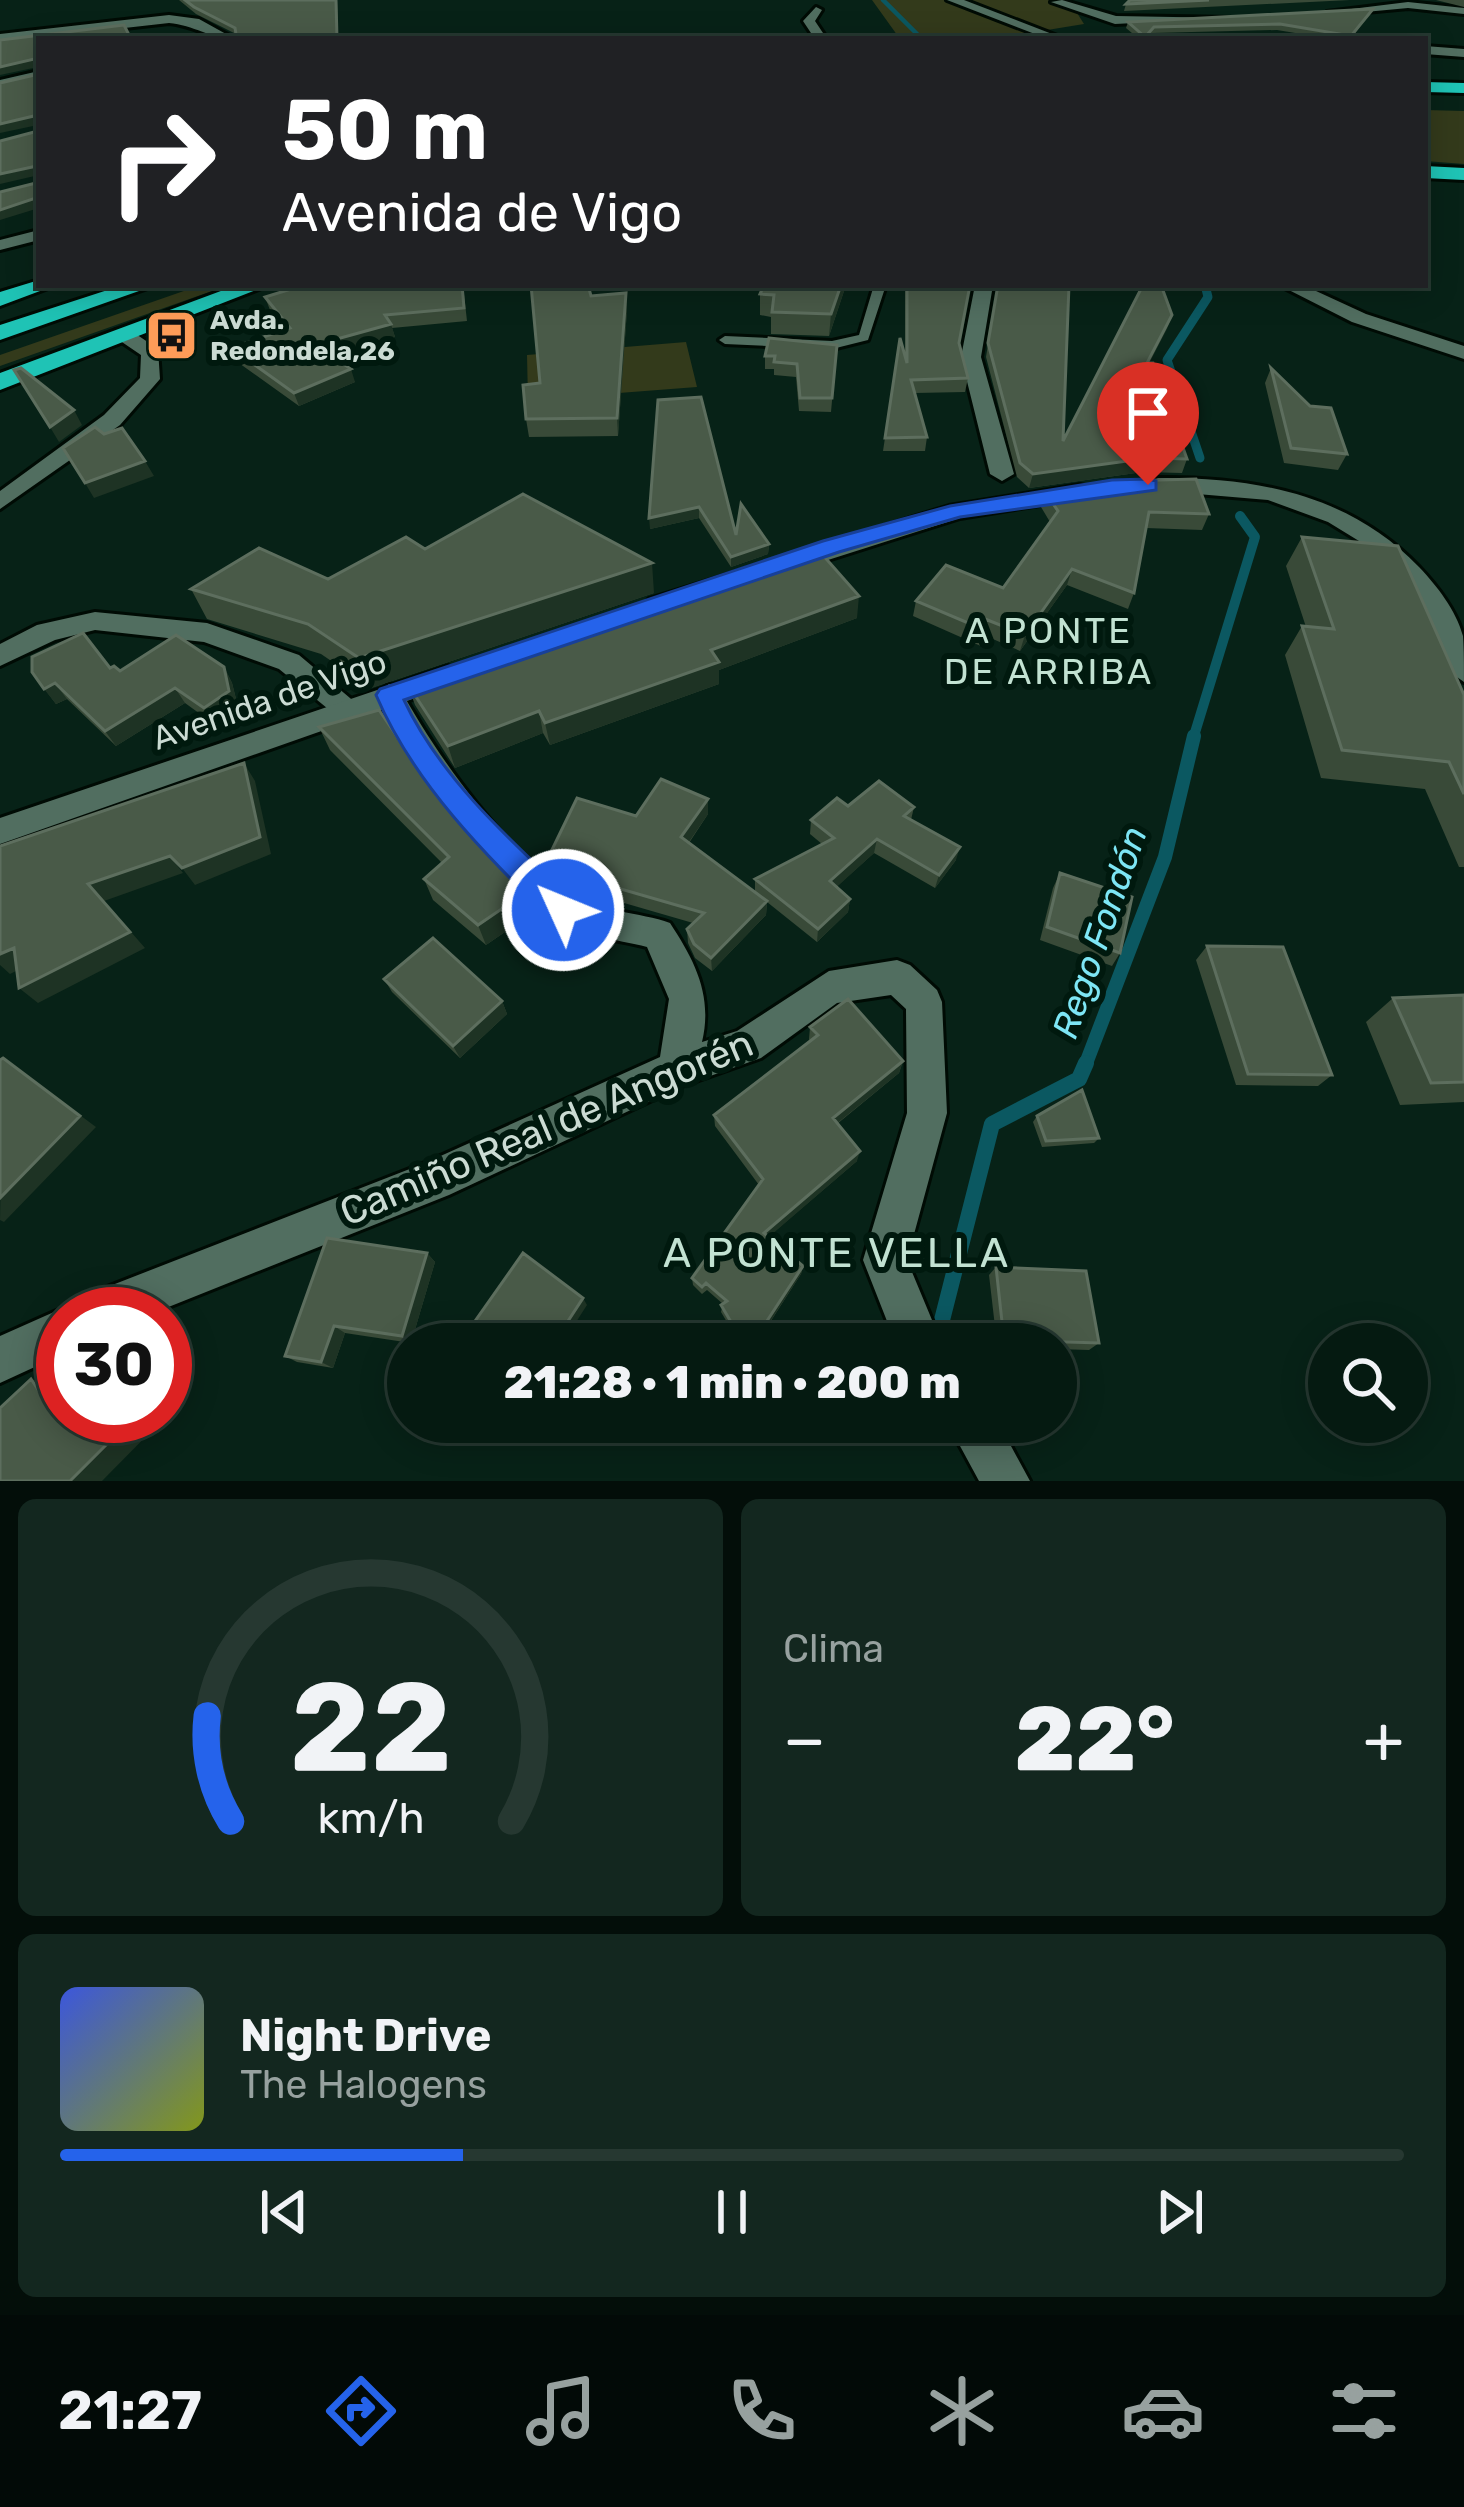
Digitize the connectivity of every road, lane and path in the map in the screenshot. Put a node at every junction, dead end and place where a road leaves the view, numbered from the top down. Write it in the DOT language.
graph roads {
  1 [pos="953,0"];
  2 [pos="1442,0"];
  3 [pos="1057,2"];
  4 [pos="816,10"];
  5 [pos="1462,10"];
  6 [pos="102,12"];
  7 [pos="1307,14"];
  8 [pos="1243,17"];
  9 [pos="30,27"];
  10 [pos="224,36"];
  11 [pos="819,36"];
  12 [pos="1052,36"];
  13 [pos="0,38"];
  14 [pos="1428,50"];
  15 [pos="1464,53"];
  16 [pos="36,76"];
  17 [pos="0,84"];
  18 [pos="1428,87"];
  19 [pos="1464,88"];
  20 [pos="1428,100"];
  21 [pos="1464,100"];
  22 [pos="1428,172"];
  23 [pos="1464,174"];
  24 [pos="36,236"];
  25 [pos="0,245"];
  26 [pos="36,288"];
  27 [pos="136,288"];
  28 [pos="250,288"];
  29 [pos="879,288"];
  30 [pos="982,288"];
  31 [pos="1294,288"];
  32 [pos="0,299"];
  33 [pos="0,333"];
  34 [pos="123,334"];
  35 [pos="724,340"];
  36 [pos="1464,353"];
  37 [pos="0,382"];
  38 [pos="1002,474"];
  39 [pos="0,502"];
  40 [pos="638,612"];
  41 [pos="0,656"];
  42 [pos="471,669"];
  43 [pos="1464,672"];
  44 [pos="389,695"];
  45 [pos="348,710"];
  46 [pos="0,831"];
  47 [pos="675,1070"];
  48 [pos="163,1287"];
  49 [pos="910,1323"];
  50 [pos="36,1343"];
  51 [pos="0,1360"];
  52 [pos="983,1443"];
  53 [pos="1006,1481"];
  1 -- 12 [label="street"];
  2 -- 5 [label="street"];
  3 -- 8 [label="street"];
  4 -- 11 [label="street"];
  5 -- 7 [label="street"];
  6 -- 9 [label="street"];
  9 -- 10 [label="street"];
  9 -- 13 [label="street"];
  14 -- 15 [label="street"];
  16 -- 17 [label="street"];
  18 -- 19 [label="highway"];
  20 -- 21 [label="highway"];
  22 -- 23 [label="highway"];
  24 -- 25 [label="street"];
  26 -- 32 [label="highway"];
  27 -- 33 [label="highway"];
  28 -- 34 [label="highway"];
  29 -- 35 [label="lane"];
  30 -- 38 [label="street"];
  31 -- 36 [label="street"];
  34 -- 37 [label="highway"];
  34 -- 39 [label="street"];
  40 -- 43 [label="street"];
  41 -- 45 [label="street"];
  42 -- 44 [label="street, Avenida de Vigo"];
  44 -- 45 [label="street, Avenida de Vigo"];
  44 -- 47 [label="street"];
  45 -- 46 [label="street, Avenida de Vigo"];
  47 -- 48 [label="street, Camiño Real de Angorén"];
  47 -- 49 [label="street, Camiño Real de Angorén"];
  50 -- 51 [label="street"];
  52 -- 53 [label="street"];
}
